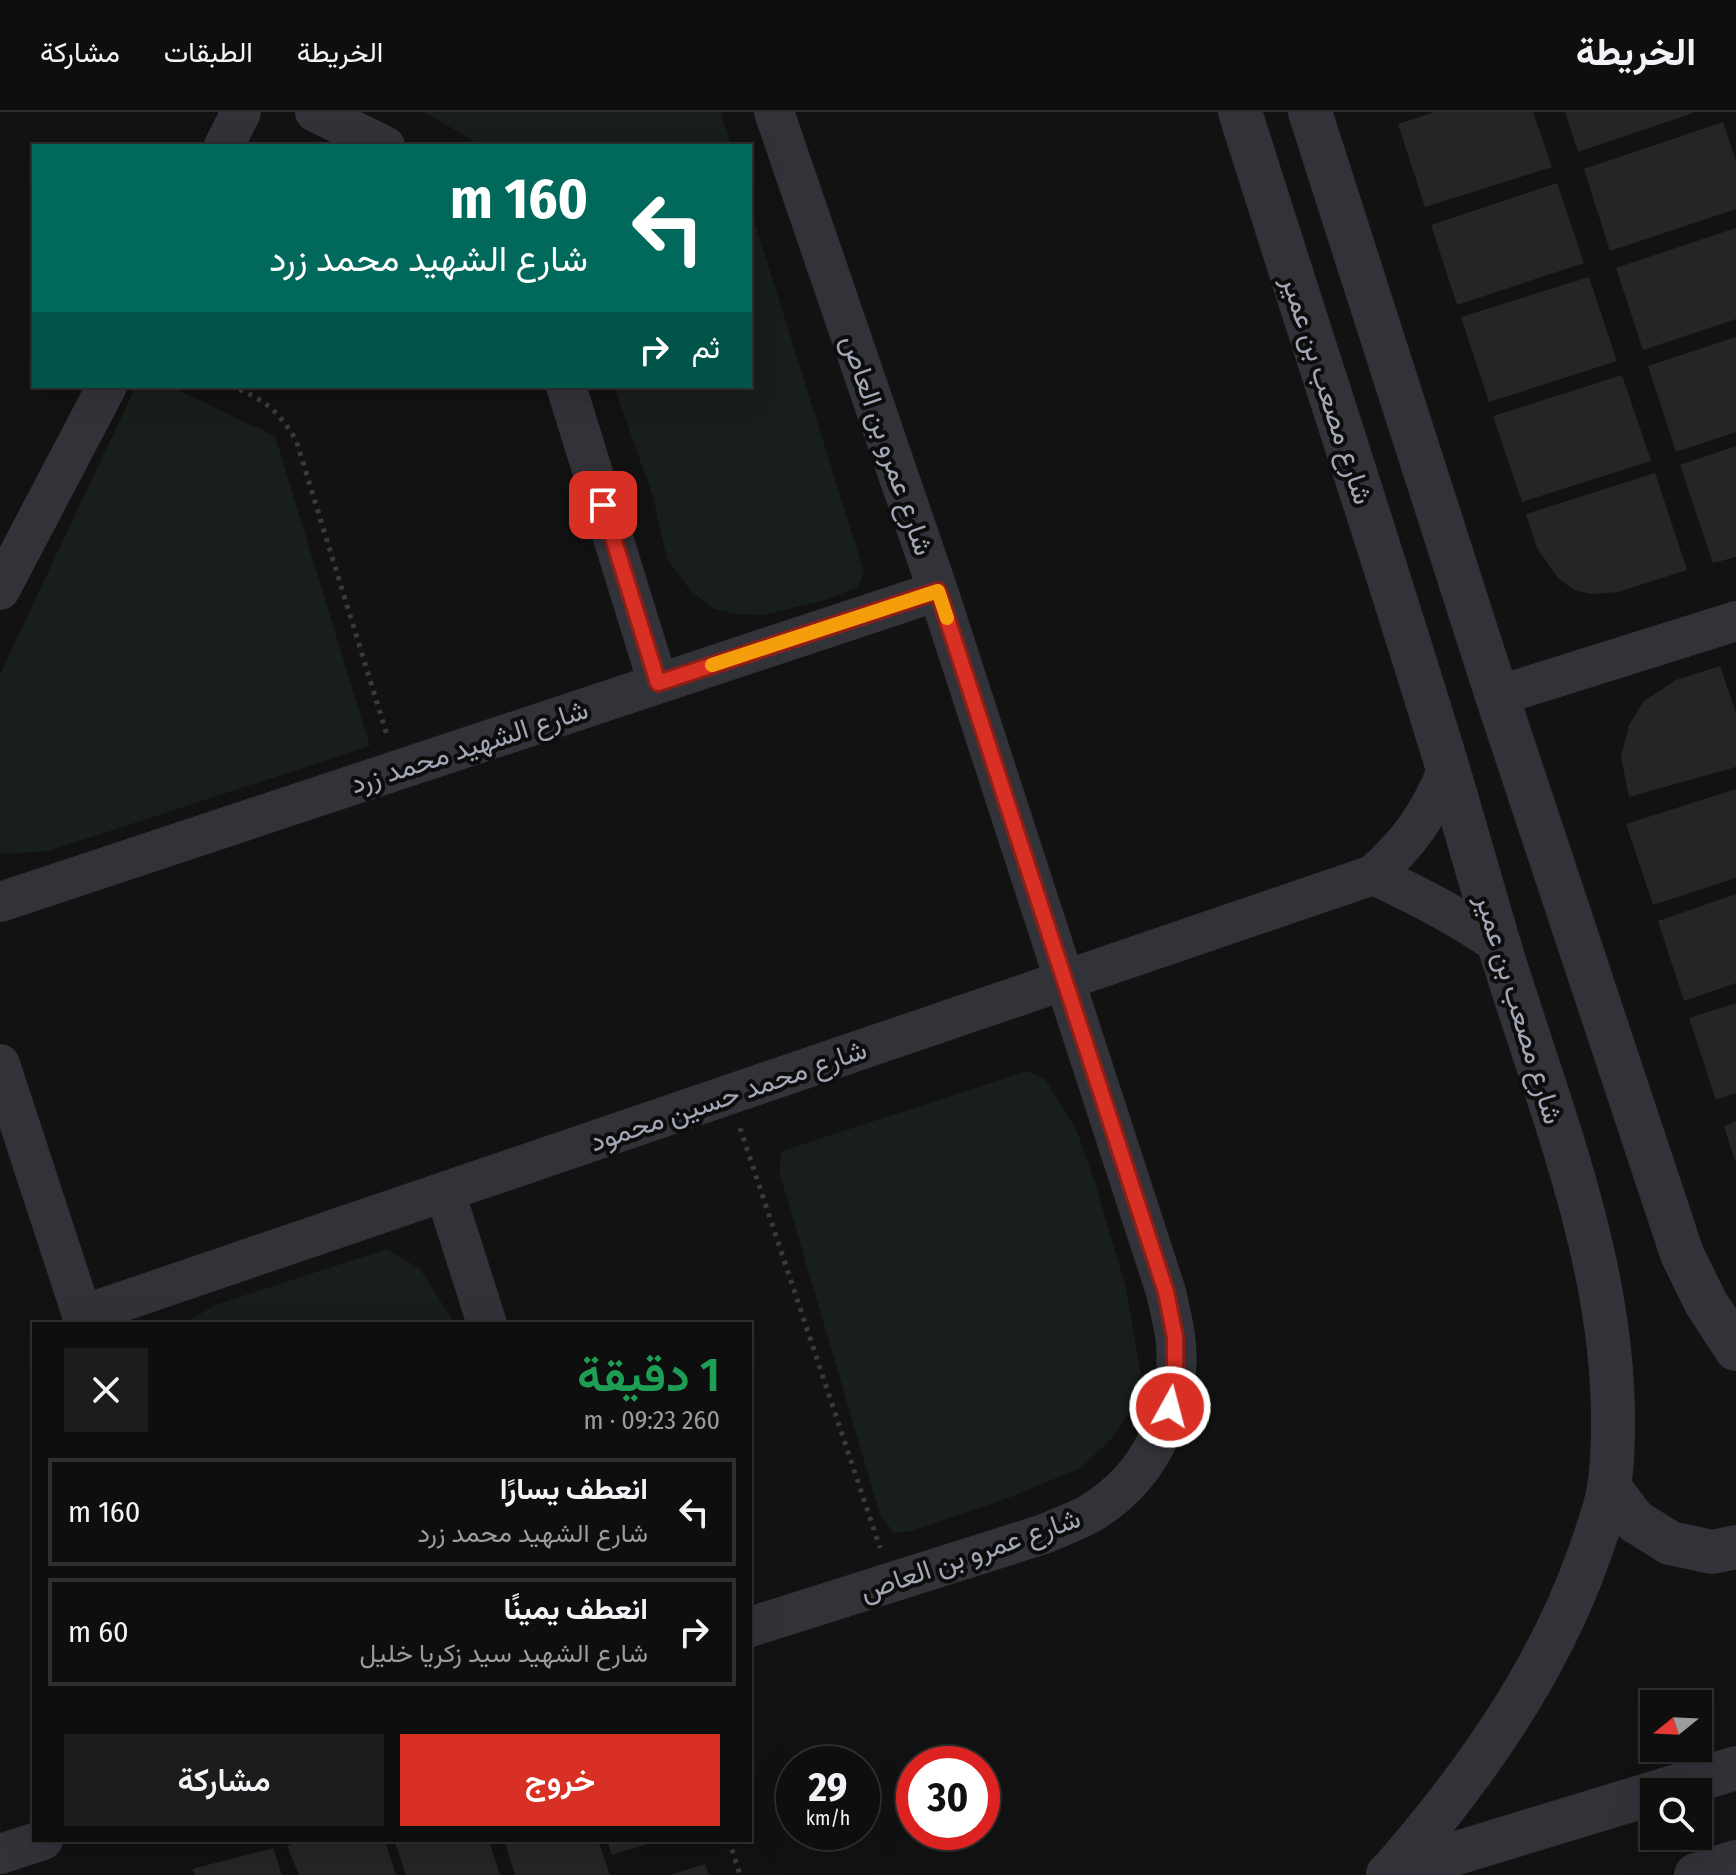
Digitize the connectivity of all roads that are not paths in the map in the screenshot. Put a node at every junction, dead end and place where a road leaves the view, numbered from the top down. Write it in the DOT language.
graph roads {
  1 [pos="241,112"];
  2 [pos="315,112"];
  3 [pos="774,112"];
  4 [pos="1240,112"];
  5 [pos="1310,112"];
  6 [pos="225,144"];
  7 [pos="381,144"];
  8 [pos="106,388"];
  9 [pos="567,388"];
  10 [pos="0,590"];
  11 [pos="938,591"];
  12 [pos="1736,621"];
  13 [pos="658,683"];
  14 [pos="1497,696"];
  15 [pos="1448,769"];
  16 [pos="1373,875"];
  17 [pos="0,902"];
  18 [pos="1500,945"];
  19 [pos="1065,980"];
  20 [pos="0,1064"];
  21 [pos="445,1192"];
  22 [pos="84,1320"];
  23 [pos="486,1322"];
  24 [pos="1736,1349"];
  25 [pos="1609,1487"];
  26 [pos="1736,1547"];
  27 [pos="752,1626"];
  28 [pos="1736,1768"];
  29 [pos="1702,1778"];
  30 [pos="1640,1797"];
  31 [pos="37,1842"];
  32 [pos="0,1854"];
  33 [pos="1736,1862"];
  34 [pos="1387,1874"];
  35 [pos="1696,1875"];
  1 -- 6 [label="street"];
  2 -- 7 [label="street"];
  3 -- 11 [label="street, شارع عمرو بن العاص"];
  4 -- 15 [label="street, شارع مصعب بن عمير"];
  5 -- 14 [label="street"];
  8 -- 10 [label="street"];
  9 -- 13 [label="street"];
  11 -- 13 [label="street, شارع الشهيد محمد زرد"];
  11 -- 19 [label="street, شارع عمرو بن العاص"];
  12 -- 14 [label="street"];
  13 -- 17 [label="street, شارع الشهيد محمد زرد"];
  14 -- 24 [label="street"];
  15 -- 16 [label="street, شارع محمد حسين محمود"];
  15 -- 18 [label="street, شارع مصعب بن عمير"];
  16 -- 18 [label="street"];
  16 -- 19 [label="street, شارع محمد حسين محمود"];
  18 -- 25 [label="street, شارع مصعب بن عمير"];
  19 -- 21 [label="street, شارع محمد حسين محمود"];
  19 -- 27 [label="street, شارع عمرو بن العاص"];
  20 -- 22 [label="street"];
  21 -- 22 [label="street, شارع محمد حسين محمود"];
  21 -- 23 [label="street"];
  25 -- 26 [label="street"];
  25 -- 34 [label="street, شارع مصعب بن عمير"];
  28 -- 29 [label="street"];
  30 -- 34 [label="street"];
  31 -- 32 [label="street"];
  33 -- 35 [label="street"];
}
